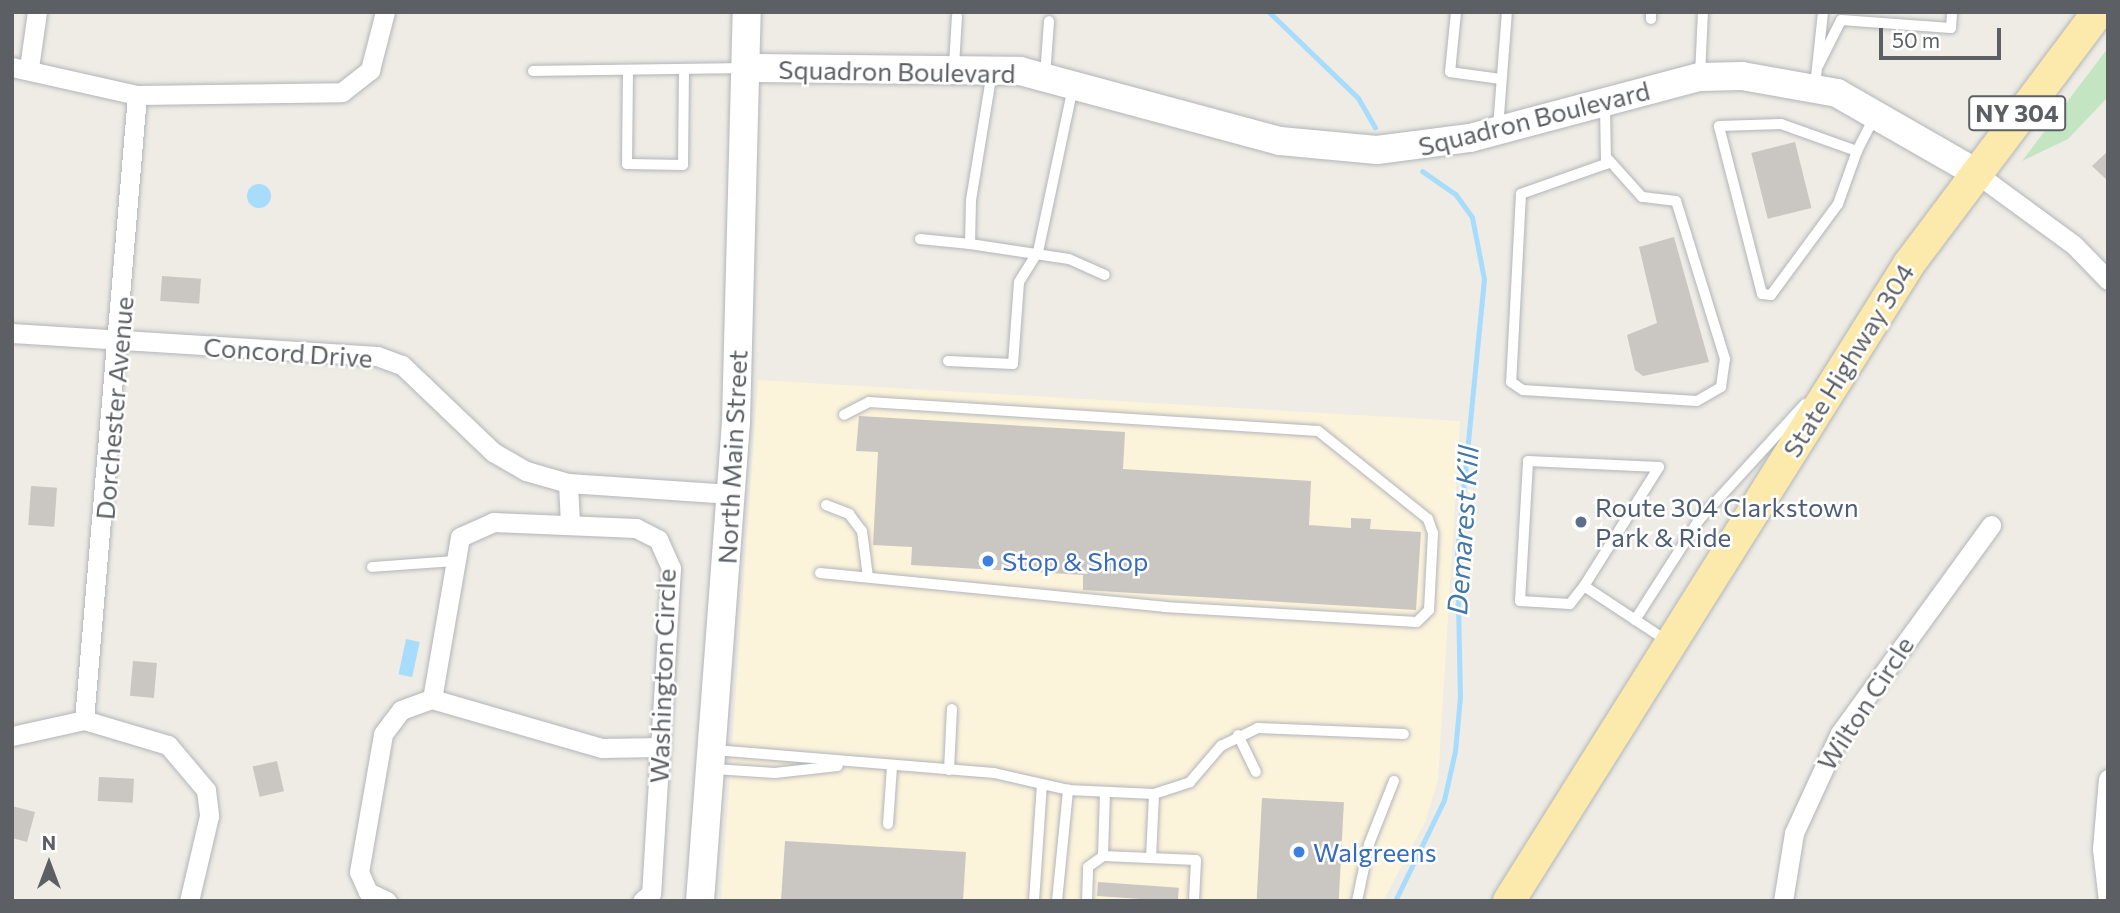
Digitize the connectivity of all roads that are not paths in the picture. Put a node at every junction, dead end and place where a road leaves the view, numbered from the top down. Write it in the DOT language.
graph roads {
  1 [pos="37,12"];
  2 [pos="385,12"];
  3 [pos="747,12"];
  4 [pos="1456,12"];
  5 [pos="1507,12"];
  6 [pos="1703,12"];
  7 [pos="1822,12"];
  8 [pos="2098,12"];
  9 [pos="1953,13"];
  10 [pos="957,16"];
  11 [pos="1049,21"];
  12 [pos="954,66"];
  13 [pos="21,67"];
  14 [pos="746,68"];
  15 [pos="992,68"];
  16 [pos="628,70"];
  17 [pos="533,71"];
  18 [pos="684,71"];
  19 [pos="1045,76"];
  20 [pos="1816,76"];
  21 [pos="1700,77"];
  22 [pos="1501,79"];
  23 [pos="1073,83"];
  24 [pos="137,95"];
  25 [pos="1604,102"];
  26 [pos="1876,114"];
  27 [pos="1498,132"];
  28 [pos="1857,151"];
  29 [pos="1608,159"];
  30 [pos="1973,171"];
  31 [pos="920,239"];
  32 [pos="970,244"];
  33 [pos="1038,252"];
  34 [pos="1105,275"];
  35 [pos="2108,280"];
  36 [pos="12,333"];
  37 [pos="121,340"];
  38 [pos="1848,358"];
  39 [pos="948,361"];
  40 [pos="844,415"];
  41 [pos="568,483"];
  42 [pos="731,495"];
  43 [pos="826,505"];
  44 [pos="570,524"];
  45 [pos="1991,525"];
  46 [pos="453,561"];
  47 [pos="372,566"];
  48 [pos="821,573"];
  49 [pos="868,577"];
  50 [pos="1584,586"];
  51 [pos="1635,620"];
  52 [pos="1670,643"];
  53 [pos="432,699"];
  54 [pos="952,709"];
  55 [pos="84,720"];
  56 [pos="1404,734"];
  57 [pos="1238,735"];
  58 [pos="12,736"];
  59 [pos="661,747"];
  60 [pos="710,759"];
  61 [pos="846,765"];
  62 [pos="892,767"];
  63 [pos="949,770"];
  64 [pos="1256,772"];
  65 [pos="2108,779"];
  66 [pos="1394,781"];
  67 [pos="1042,784"];
  68 [pos="1068,790"];
  69 [pos="1105,792"];
  70 [pos="1154,794"];
  71 [pos="888,824"];
  72 [pos="1103,856"];
  73 [pos="1151,858"];
  74 [pos="189,901"];
  75 [pos="387,901"];
  76 [pos="642,901"];
  77 [pos="700,901"];
  78 [pos="1034,901"];
  79 [pos="1057,901"];
  80 [pos="1087,901"];
  81 [pos="1195,901"];
  82 [pos="1357,901"];
  83 [pos="1508,901"];
  84 [pos="1783,901"];
  85 [pos="2108,901"];
  1 -- 13 [label="street"];
  2 -- 24 [label="street"];
  3 -- 14 [label="street, North Main Street"];
  4 -- 22 [label="lane"];
  5 -- 22 [label="lane"];
  6 -- 21 [label="lane"];
  7 -- 20 [label="lane"];
  8 -- 30 [label="main road, State Highway 304 / NY 304"];
  9 -- 20 [label="lane"];
  10 -- 12 [label="lane"];
  11 -- 19 [label="lane"];
  12 -- 14 [label="street, Squadron Boulevard"];
  12 -- 15 [label="street, Squadron Boulevard"];
  13 -- 24 [label="street"];
  14 -- 18 [label="lane"];
  14 -- 42 [label="street, North Main Street"];
  15 -- 19 [label="street, Squadron Boulevard"];
  15 -- 32 [label="lane"];
  16 -- 17 [label="lane"];
  16 -- 18 [label="lane"];
  16 -- 18 [label="lane"];
  19 -- 23 [label="street, Squadron Boulevard"];
  20 -- 21 [label="street, Squadron Boulevard"];
  20 -- 26 [label="street, Squadron Boulevard"];
  21 -- 25 [label="street, Squadron Boulevard"];
  22 -- 27 [label="lane"];
  23 -- 27 [label="street, Squadron Boulevard"];
  23 -- 33 [label="lane"];
  24 -- 37 [label="street, Dorchester Avenue"];
  25 -- 27 [label="street, Squadron Boulevard"];
  25 -- 29 [label="lane"];
  26 -- 28 [label="lane"];
  26 -- 30 [label="street, Squadron Boulevard"];
  28 -- 28 [label="lane"];
  29 -- 29 [label="lane"];
  30 -- 35 [label="street"];
  30 -- 38 [label="main road, State Highway 304 / NY 304"];
  31 -- 32 [label="lane"];
  32 -- 33 [label="lane"];
  33 -- 34 [label="lane"];
  33 -- 39 [label="lane"];
  36 -- 37 [label="street, Concord Drive"];
  37 -- 41 [label="street, Concord Drive"];
  37 -- 55 [label="street, Dorchester Avenue"];
  38 -- 51 [label="lane"];
  38 -- 52 [label="main road, State Highway 304 / NY 304"];
  40 -- 49 [label="lane"];
  41 -- 42 [label="street, Concord Drive"];
  41 -- 44 [label="street"];
  42 -- 60 [label="street, North Main Street"];
  43 -- 49 [label="lane"];
  44 -- 46 [label="street, Washington Circle"];
  44 -- 59 [label="street, Washington Circle"];
  45 -- 84 [label="street, Wilton Circle"];
  46 -- 47 [label="lane"];
  46 -- 53 [label="street, Washington Circle"];
  48 -- 49 [label="lane"];
  50 -- 50 [label="lane"];
  50 -- 51 [label="lane"];
  51 -- 52 [label="lane"];
  52 -- 83 [label="main road, State Highway 304 / NY 304"];
  53 -- 59 [label="street"];
  53 -- 75 [label="street"];
  54 -- 63 [label="lane"];
  55 -- 58 [label="street"];
  55 -- 74 [label="street"];
  56 -- 57 [label="lane"];
  57 -- 64 [label="lane"];
  57 -- 70 [label="lane"];
  59 -- 76 [label="street, Washington Circle"];
  60 -- 61 [label="lane"];
  60 -- 61 [label="lane"];
  60 -- 77 [label="street, North Main Street"];
  61 -- 62 [label="lane"];
  62 -- 63 [label="lane"];
  62 -- 71 [label="lane"];
  63 -- 67 [label="lane"];
  65 -- 85 [label="street"];
  66 -- 82 [label="lane"];
  67 -- 68 [label="lane"];
  67 -- 78 [label="lane"];
  68 -- 69 [label="lane"];
  68 -- 79 [label="lane"];
  69 -- 70 [label="lane"];
  69 -- 72 [label="lane"];
  70 -- 73 [label="lane"];
  72 -- 73 [label="lane"];
  72 -- 80 [label="lane"];
  73 -- 81 [label="lane"];
}
